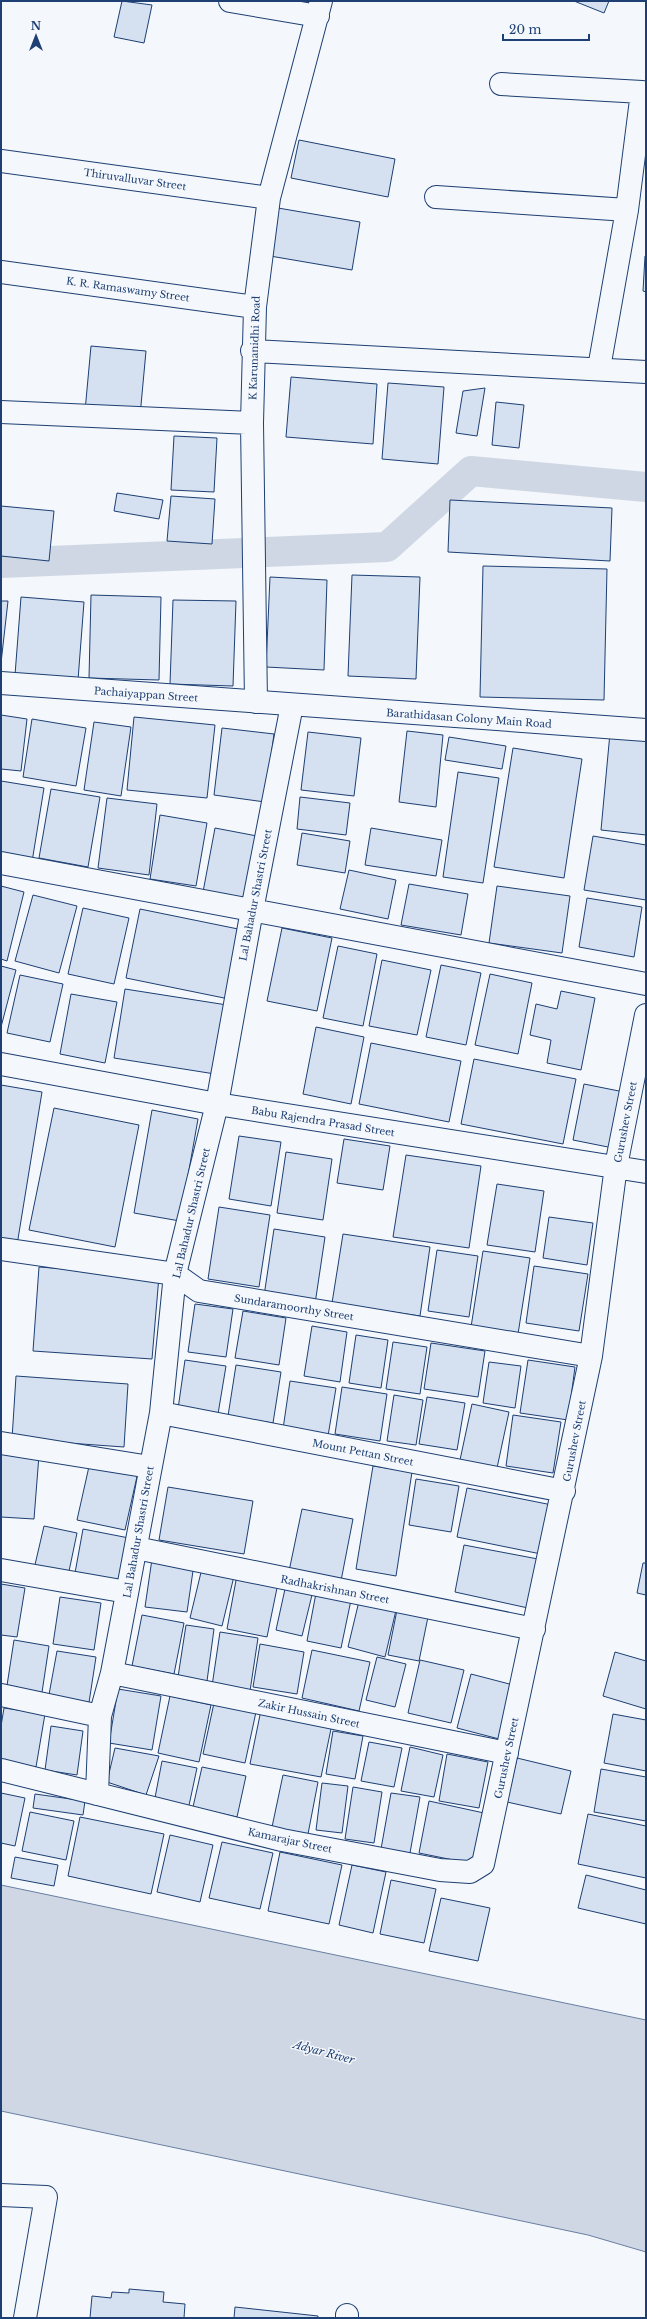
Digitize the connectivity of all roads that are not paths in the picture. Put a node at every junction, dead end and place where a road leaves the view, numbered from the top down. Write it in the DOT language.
graph roads {
  1 [pos="230,1"];
  2 [pos="319,9"];
  3 [pos="501,84"];
  4 [pos="1,161"];
  5 [pos="436,197"];
  6 [pos="269,198"];
  7 [pos="627,210"];
  8 [pos="1,272"];
  9 [pos="255,307"];
  10 [pos="252,351"];
  11 [pos="599,368"];
  12 [pos="646,372"];
  13 [pos="1,412"];
  14 [pos="252,423"];
  15 [pos="1,683"];
  16 [pos="256,702"];
  17 [pos="292,705"];
  18 [pos="646,730"];
  19 [pos="1,863"];
  20 [pos="252,910"];
  21 [pos="646,984"];
  22 [pos="646,1015"];
  23 [pos="1,1064"];
  24 [pos="217,1104"];
  25 [pos="616,1166"];
  26 [pos="646,1172"];
  27 [pos="1,1249"];
  28 [pos="175,1274"];
  29 [pos="591,1356"];
  30 [pos="161,1413"];
  31 [pos="1,1442"];
  32 [pos="150,1467"];
  33 [pos="564,1491"];
  34 [pos="136,1548"];
  35 [pos="1,1570"];
  36 [pos="127,1592"];
  37 [pos="534,1629"];
  38 [pos="112,1673"];
  39 [pos="1,1695"];
  40 [pos="100,1716"];
  41 [pos="507,1753"];
  42 [pos="1,1770"];
  43 [pos="97,1794"];
  44 [pos="483,1864"];
  45 [pos="1,2195"];
  46 [pos="25,2318"];
  1 -- 2 [label="street"];
  2 -- 6 [label="street, K Karunanidhi Road"];
  3 -- 7 [label="street"];
  4 -- 6 [label="street, Thiruvalluvar Street"];
  5 -- 7 [label="street"];
  6 -- 9 [label="street, K Karunanidhi Road"];
  7 -- 11 [label="street"];
  8 -- 9 [label="street, K. R. Ramaswamy Street"];
  9 -- 10 [label="street, K Karunanidhi Road"];
  10 -- 11 [label="street"];
  10 -- 14 [label="street, K Karunanidhi Road"];
  11 -- 12 [label="street"];
  13 -- 14 [label="street"];
  14 -- 16 [label="street, K Karunanidhi Road"];
  15 -- 16 [label="street, Pachaiyappan Street"];
  16 -- 17 [label="street, Pachaiyappan Street"];
  17 -- 18 [label="street, Barathidasan Colony Main Road"];
  17 -- 20 [label="street, Lal Bahadur Shastri Street"];
  19 -- 20 [label="street"];
  20 -- 21 [label="street"];
  20 -- 24 [label="street, Lal Bahadur Shastri Street"];
  22 -- 25 [label="street, Gurushev Street"];
  23 -- 24 [label="street, Babu Rajendra Prasad Street"];
  24 -- 25 [label="street, Babu Rajendra Prasad Street"];
  24 -- 28 [label="street, Lal Bahadur Shastri Street"];
  25 -- 26 [label="street, Babu Rajendra Prasad Street"];
  25 -- 29 [label="street, Gurushev Street"];
  27 -- 28 [label="street, Sundaramoorthy Street"];
  28 -- 29 [label="street, Sundaramoorthy Street"];
  28 -- 30 [label="street, Lal Bahadur Shastri Street"];
  29 -- 33 [label="street, Gurushev Street"];
  30 -- 32 [label="street, Lal Bahadur Shastri Street"];
  30 -- 33 [label="street, Mount Pettan Street"];
  31 -- 32 [label="street"];
  32 -- 34 [label="street, Lal Bahadur Shastri Street"];
  33 -- 37 [label="street, Gurushev Street"];
  34 -- 36 [label="street, Lal Bahadur Shastri Street"];
  34 -- 37 [label="street, Radhakrishnan Street"];
  35 -- 36 [label="street"];
  36 -- 38 [label="street, Lal Bahadur Shastri Street"];
  37 -- 41 [label="street, Gurushev Street"];
  38 -- 40 [label="street, Lal Bahadur Shastri Street"];
  38 -- 41 [label="street, Zakir Hussain Street"];
  39 -- 40 [label="street"];
  40 -- 43 [label="street, Lal Bahadur Shastri Street"];
  41 -- 44 [label="street, Gurushev Street"];
  42 -- 43 [label="street, Kamarajar Street"];
  43 -- 44 [label="street, Kamarajar Street"];
  45 -- 46 [label="street"];
}
